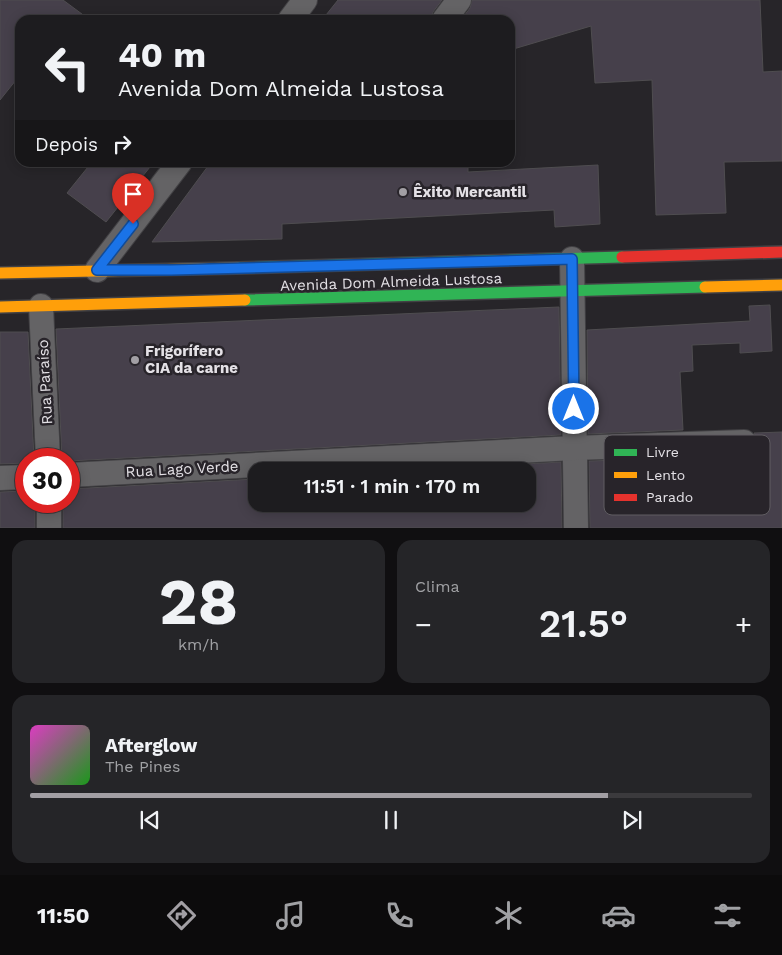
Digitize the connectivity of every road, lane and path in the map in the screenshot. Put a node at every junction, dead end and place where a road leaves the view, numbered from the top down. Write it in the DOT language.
graph roads {
  1 [pos="305,0"];
  2 [pos="460,0"];
  3 [pos="294,15"];
  4 [pos="448,15"];
  5 [pos="176,167"];
  6 [pos="782,252"];
  7 [pos="572,259"];
  8 [pos="97,270"];
  9 [pos="0,273"];
  10 [pos="782,285"];
  11 [pos="573,292"];
  12 [pos="41,306"];
  13 [pos="0,307"];
  14 [pos="604,447"];
  15 [pos="47,448"];
  16 [pos="574,448"];
  17 [pos="80,474"];
  18 [pos="15,477"];
  19 [pos="0,478"];
  20 [pos="49,513"];
  21 [pos="49,528"];
  22 [pos="576,528"];
  1 -- 3 [label="street"];
  2 -- 4 [label="street"];
  5 -- 8 [label="street"];
  6 -- 7 [label="main road, Avenida Dom Almeida Lustosa"];
  7 -- 8 [label="main road, Avenida Dom Almeida Lustosa"];
  7 -- 11 [label="street"];
  8 -- 9 [label="main road, Avenida Dom Almeida Lustosa"];
  10 -- 11 [label="main road, Avenida Dom Almeida Lustosa"];
  11 -- 12 [label="main road, Avenida Dom Almeida Lustosa"];
  11 -- 16 [label="street"];
  12 -- 13 [label="main road, Avenida Dom Almeida Lustosa"];
  12 -- 15 [label="street, Rua Paraíso"];
  14 -- 16 [label="street, Rua Lago Verde"];
  16 -- 17 [label="street, Rua Lago Verde"];
  16 -- 22 [label="street"];
  18 -- 19 [label="street"];
  20 -- 21 [label="street"];
}
